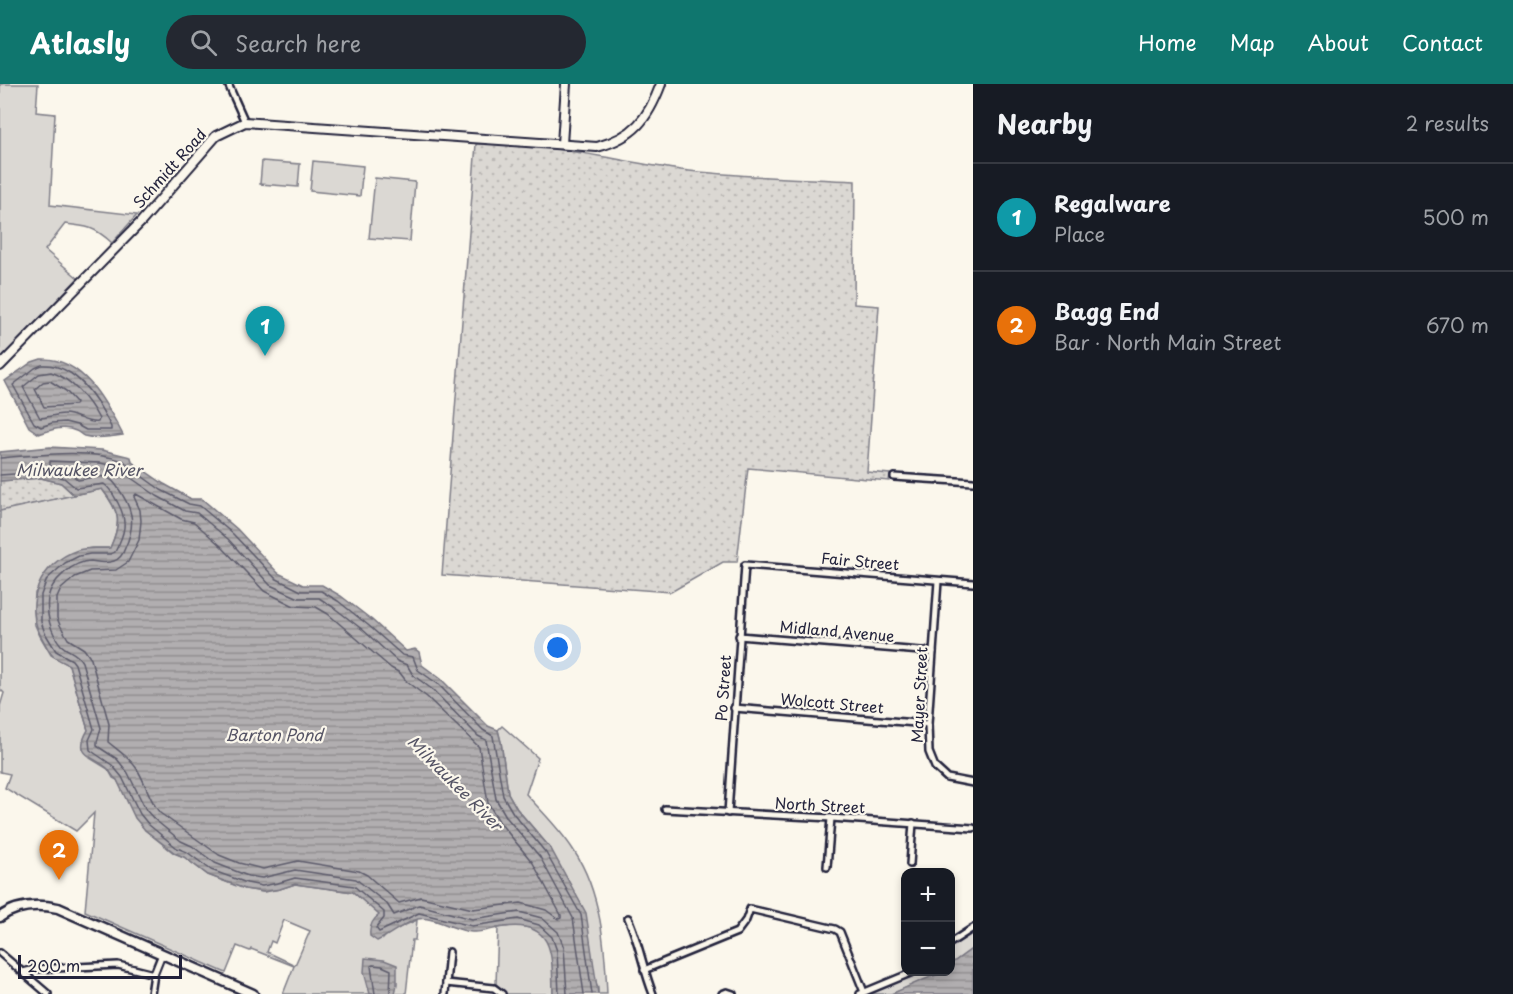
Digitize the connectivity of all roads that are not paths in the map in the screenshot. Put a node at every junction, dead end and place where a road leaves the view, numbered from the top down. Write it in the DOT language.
graph roads {
  1 [pos="228,84"];
  2 [pos="566,84"];
  3 [pos="661,84"];
  4 [pos="245,122"];
  5 [pos="562,144"];
  6 [pos="0,366"];
  7 [pos="894,477"];
  8 [pos="973,482"];
  9 [pos="745,565"];
  10 [pos="938,581"];
  11 [pos="973,583"];
  12 [pos="739,636"];
  13 [pos="933,652"];
  14 [pos="734,708"];
  15 [pos="928,724"];
  16 [pos="973,783"];
  17 [pos="665,809"];
  18 [pos="729,813"];
  19 [pos="831,818"];
  20 [pos="913,823"];
  21 [pos="973,828"];
  22 [pos="910,864"];
  23 [pos="827,867"];
  24 [pos="2,915"];
  25 [pos="628,918"];
  26 [pos="973,928"];
  27 [pos="955,940"];
  28 [pos="0,952"];
  29 [pos="449,952"];
  30 [pos="162,954"];
  31 [pos="644,970"];
  32 [pos="23,972"];
  33 [pos="154,974"];
  34 [pos="903,976"];
  35 [pos="446,983"];
  36 [pos="862,993"];
  37 [pos="48,994"];
  38 [pos="151,994"];
  39 [pos="251,994"];
  40 [pos="445,994"];
  41 [pos="502,994"];
  42 [pos="653,994"];
  43 [pos="722,994"];
  44 [pos="733,994"];
  1 -- 4 [label="street"];
  2 -- 5 [label="street"];
  3 -- 5 [label="street, Schmidt Road"];
  4 -- 5 [label="street, Schmidt Road"];
  4 -- 6 [label="street, Schmidt Road"];
  7 -- 8 [label="street"];
  9 -- 10 [label="street, Fair Street"];
  9 -- 12 [label="street, Po Street"];
  10 -- 11 [label="street, Fair Street"];
  10 -- 13 [label="street, Mayer Street"];
  12 -- 13 [label="street, Midland Avenue"];
  12 -- 14 [label="street, Po Street"];
  13 -- 15 [label="street, Mayer Street"];
  14 -- 15 [label="street, Wolcott Street"];
  14 -- 18 [label="street, Po Street"];
  15 -- 16 [label="street, Mayer Street"];
  17 -- 18 [label="street, North Street"];
  18 -- 19 [label="street, North Street"];
  19 -- 20 [label="street, North Street"];
  19 -- 23 [label="street"];
  20 -- 21 [label="street, North Street"];
  20 -- 22 [label="street"];
  24 -- 30 [label="main road"];
  25 -- 31 [label="street"];
  26 -- 27 [label="street"];
  28 -- 32 [label="street"];
  29 -- 35 [label="street"];
  30 -- 33 [label="street"];
  30 -- 39 [label="main road"];
  31 -- 36 [label="street"];
  31 -- 42 [label="street"];
  32 -- 33 [label="street"];
  32 -- 37 [label="street"];
  33 -- 38 [label="street"];
  34 -- 36 [label="street"];
  35 -- 40 [label="street"];
  35 -- 41 [label="street"];
  43 -- 44 [label="street"];
}
